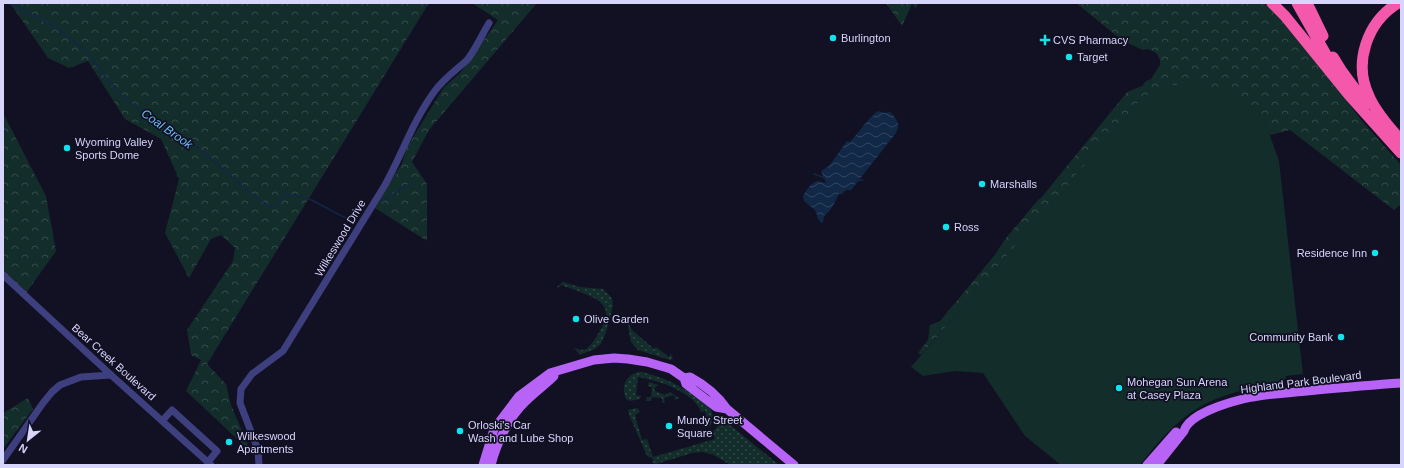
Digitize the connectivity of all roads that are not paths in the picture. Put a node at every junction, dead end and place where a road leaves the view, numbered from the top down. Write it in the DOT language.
graph roads {
  1 [pos="1272,3"];
  2 [pos="1298,3"];
  3 [pos="1307,3"];
  4 [pos="1398,3"];
  5 [pos="489,23"];
  6 [pos="1401,142"];
  7 [pos="1401,153"];
  8 [pos="3,275"];
  9 [pos="557,372"];
  10 [pos="111,375"];
  11 [pos="1401,383"];
  12 [pos="162,421"];
  13 [pos="1185,426"];
  14 [pos="3,460"];
  15 [pos="209,463"];
  16 [pos="259,465"];
  17 [pos="483,465"];
  18 [pos="491,465"];
  19 [pos="794,465"];
  20 [pos="1147,465"];
  21 [pos="1157,465"];
  1 -- 7 [label="highway"];
  2 -- 7 [label="highway"];
  3 -- 6 [label="highway"];
  4 -- 6 [label="highway"];
  5 -- 16 [label="street, Wilkeswood Drive"];
  8 -- 10 [label="street, Bear Creek Boulevard"];
  9 -- 17 [label="main road"];
  9 -- 18 [label="main road"];
  9 -- 19 [label="main road"];
  10 -- 12 [label="street, Bear Creek Boulevard"];
  10 -- 14 [label="street"];
  11 -- 13 [label="main road, Highland Park Boulevard"];
  12 -- 15 [label="street, Bear Creek Boulevard"];
  12 -- 15 [label="street"];
  13 -- 20 [label="main road, Highland Park Boulevard"];
  13 -- 21 [label="main road, Highland Park Boulevard"];
}
